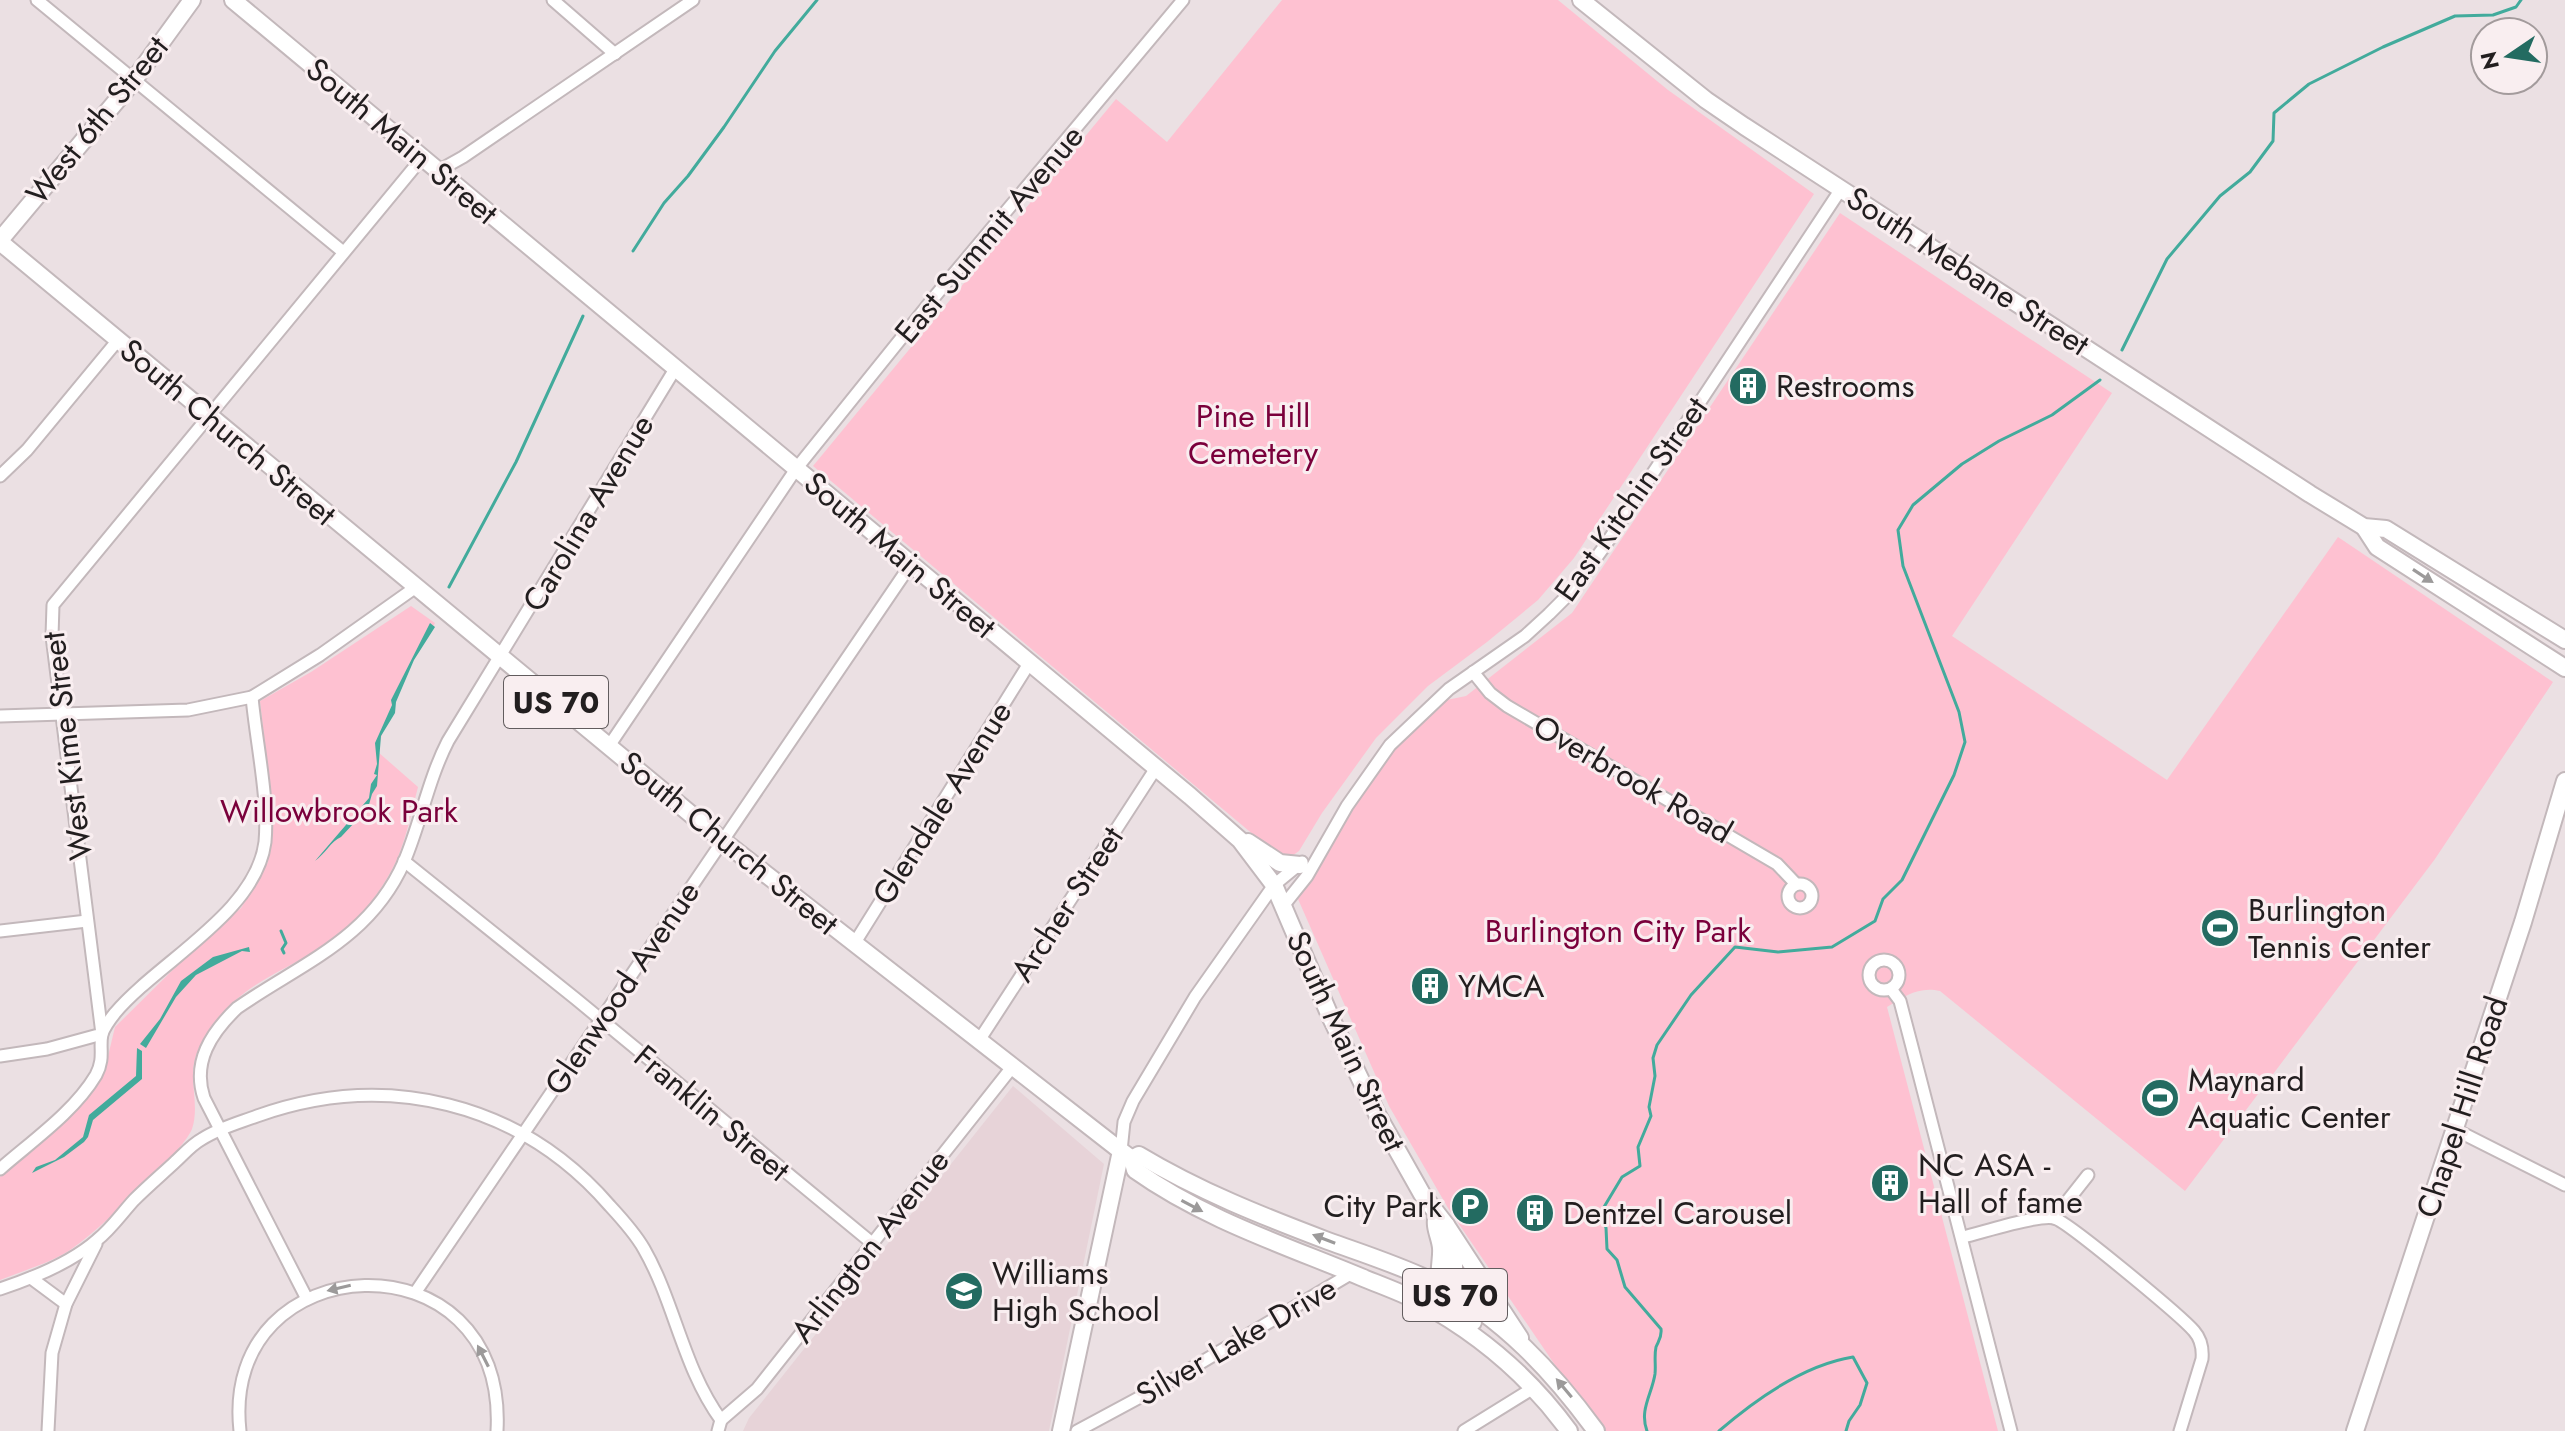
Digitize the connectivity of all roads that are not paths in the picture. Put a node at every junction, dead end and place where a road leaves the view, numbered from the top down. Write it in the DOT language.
graph roads {
  1 [pos="37,0"];
  2 [pos="192,0"];
  3 [pos="233,0"];
  4 [pos="553,0"];
  5 [pos="693,0"];
  6 [pos="1183,0"];
  7 [pos="1581,0"];
  8 [pos="615,54"];
  9 [pos="134,80"];
  10 [pos="422,158"];
  11 [pos="438,171"];
  12 [pos="1841,189"];
  13 [pos="0,241"];
  14 [pos="342,251"];
  15 [pos="118,340"];
  16 [pos="675,369"];
  17 [pos="209,415"];
  18 [pos="796,469"];
  19 [pos="0,476"];
  20 [pos="2364,527"];
  21 [pos="911,564"];
  22 [pos="416,587"];
  23 [pos="2565,640"];
  24 [pos="500,656"];
  25 [pos="1030,662"];
  26 [pos="2565,668"];
  27 [pos="1473,672"];
  28 [pos="252,697"];
  29 [pos="62,715"];
  30 [pos="0,716"];
  31 [pos="609,746"];
  32 [pos="1156,768"];
  33 [pos="2565,781"];
  34 [pos="1231,832"];
  35 [pos="722,840"];
  36 [pos="1322,848"];
  37 [pos="404,861"];
  38 [pos="1300,865"];
  39 [pos="1796,884"];
  40 [pos="1274,885"];
  41 [pos="1283,906"];
  42 [pos="87,921"];
  43 [pos="0,931"];
  44 [pos="854,944"];
  45 [pos="1891,989"];
  46 [pos="601,1020"];
  47 [pos="102,1034"];
  48 [pos="980,1039"];
  49 [pos="0,1056"];
  50 [pos="1013,1066"];
  51 [pos="220,1129"];
  52 [pos="2454,1129"];
  53 [pos="524,1134"];
  54 [pos="1126,1155"];
  55 [pos="0,1169"];
  56 [pos="2088,1175"];
  57 [pos="2565,1185"];
  58 [pos="2054,1218"];
  59 [pos="1442,1220"];
  60 [pos="1963,1237"];
  61 [pos="98,1240"];
  62 [pos="872,1243"];
  63 [pos="1352,1273"];
  64 [pos="31,1278"];
  65 [pos="1369,1281"];
  66 [pos="1441,1286"];
  67 [pos="0,1289"];
  68 [pos="415,1293"];
  69 [pos="307,1299"];
  70 [pos="66,1304"];
  71 [pos="1527,1349"];
  72 [pos="1508,1361"];
  73 [pos="1535,1387"];
  74 [pos="719,1425"];
  75 [pos="48,1431"];
  76 [pos="240,1431"];
  77 [pos="497,1431"];
  78 [pos="1061,1431"];
  79 [pos="1077,1431"];
  80 [pos="1464,1431"];
  81 [pos="1569,1431"];
  82 [pos="1596,1431"];
  83 [pos="2011,1431"];
  84 [pos="2180,1431"];
  85 [pos="2355,1431"];
  1 -- 9 [label="street"];
  2 -- 9 [label="street, West 6th Street"];
  3 -- 10 [label="street, South Main Street"];
  4 -- 8 [label="street"];
  5 -- 8 [label="street"];
  6 -- 18 [label="street, East Summit Avenue"];
  7 -- 12 [label="street, South Mebane Street"];
  8 -- 11 [label="street"];
  9 -- 13 [label="street, West 6th Street"];
  9 -- 14 [label="street"];
  10 -- 11 [label="street, South Main Street"];
  10 -- 14 [label="street, West Kime Street"];
  11 -- 16 [label="street, South Main Street"];
  12 -- 20 [label="street, South Mebane Street"];
  12 -- 27 [label="street, East Kitchin Street"];
  13 -- 15 [label="street, South Church Street / US 70"];
  14 -- 17 [label="street, West Kime Street"];
  15 -- 17 [label="street, South Church Street / US 70"];
  15 -- 19 [label="street"];
  16 -- 18 [label="street, South Main Street"];
  16 -- 24 [label="street, Carolina Avenue"];
  17 -- 22 [label="street, South Church Street / US 70"];
  17 -- 29 [label="street, West Kime Street"];
  18 -- 21 [label="street, South Main Street"];
  18 -- 31 [label="street, East Summit Avenue"];
  20 -- 23 [label="street, South Mebane Street"];
  20 -- 26 [label="street, South Mebane Street, one-way"];
  21 -- 25 [label="street, South Main Street"];
  21 -- 35 [label="street, Glenwood Avenue"];
  22 -- 24 [label="street, South Church Street / US 70"];
  22 -- 28 [label="street"];
  24 -- 31 [label="street, South Church Street / US 70"];
  24 -- 37 [label="street, Carolina Avenue"];
  25 -- 32 [label="street, South Main Street"];
  25 -- 44 [label="street, Glendale Avenue"];
  27 -- 36 [label="street, East Kitchin Street"];
  27 -- 39 [label="street, Overbrook Road"];
  28 -- 29 [label="street"];
  28 -- 47 [label="street"];
  29 -- 30 [label="street"];
  29 -- 42 [label="street, West Kime Street"];
  31 -- 35 [label="street, South Church Street / US 70"];
  32 -- 34 [label="street, South Main Street"];
  32 -- 48 [label="street, Archer Street"];
  33 -- 52 [label="street, Chapel Hill Road"];
  34 -- 38 [label="street"];
  34 -- 40 [label="street, South Main Street"];
  35 -- 44 [label="street, South Church Street / US 70"];
  35 -- 46 [label="street, Glenwood Avenue"];
  36 -- 38 [label="street, East Kitchin Street"];
  36 -- 41 [label="street, East Kitchin Street"];
  37 -- 46 [label="street, Franklin Street"];
  37 -- 51 [label="street, Carolina Avenue"];
  38 -- 40 [label="street, East Kitchin Street"];
  40 -- 41 [label="street, South Main Street"];
  40 -- 54 [label="street, East Kitchin Street"];
  41 -- 59 [label="street, South Main Street"];
  42 -- 43 [label="street"];
  42 -- 47 [label="street, West Kime Street"];
  44 -- 48 [label="street, South Church Street / US 70"];
  45 -- 60 [label="street"];
  46 -- 53 [label="street, Glenwood Avenue"];
  46 -- 62 [label="street, Franklin Street"];
  47 -- 49 [label="street"];
  47 -- 55 [label="street"];
  48 -- 50 [label="street, South Church Street / US 70"];
  50 -- 54 [label="street, South Church Street / US 70"];
  50 -- 62 [label="street, Arlington Avenue"];
  51 -- 53 [label="street"];
  51 -- 61 [label="street"];
  51 -- 69 [label="street, Carolina Avenue"];
  52 -- 57 [label="street"];
  52 -- 85 [label="street, Chapel Hill Road"];
  53 -- 68 [label="street, Glenwood Avenue"];
  53 -- 74 [label="street"];
  54 -- 63 [label="street, South Church Street / US 70, one-way"];
  66 -- 54 [label="street, South Church Street / US 70, one-way"];
  54 -- 78 [label="street"];
  56 -- 58 [label="street"];
  58 -- 60 [label="street"];
  58 -- 84 [label="street"];
  59 -- 66 [label="street, South Main Street"];
  59 -- 71 [label="street"];
  60 -- 83 [label="street"];
  61 -- 64 [label="street"];
  61 -- 70 [label="street"];
  62 -- 74 [label="street, Arlington Avenue"];
  63 -- 65 [label="street, South Church Street / US 70"];
  63 -- 79 [label="street, Silver Lake Drive"];
  64 -- 67 [label="street"];
  64 -- 70 [label="street"];
  65 -- 66 [label="street"];
  65 -- 72 [label="street, South Church Street / US 70"];
  66 -- 71 [label="street, South Church Street / US 70"];
  66 -- 72 [label="street"];
  68 -- 69 [label="street, one-way"];
  77 -- 68 [label="street, one-way"];
  69 -- 76 [label="street"];
  70 -- 75 [label="street"];
  82 -- 71 [label="street, South Church Street / US 70, one-way"];
  72 -- 73 [label="street, South Church Street / US 70"];
  73 -- 80 [label="street"];
  73 -- 81 [label="street, South Church Street / US 70"];
}
